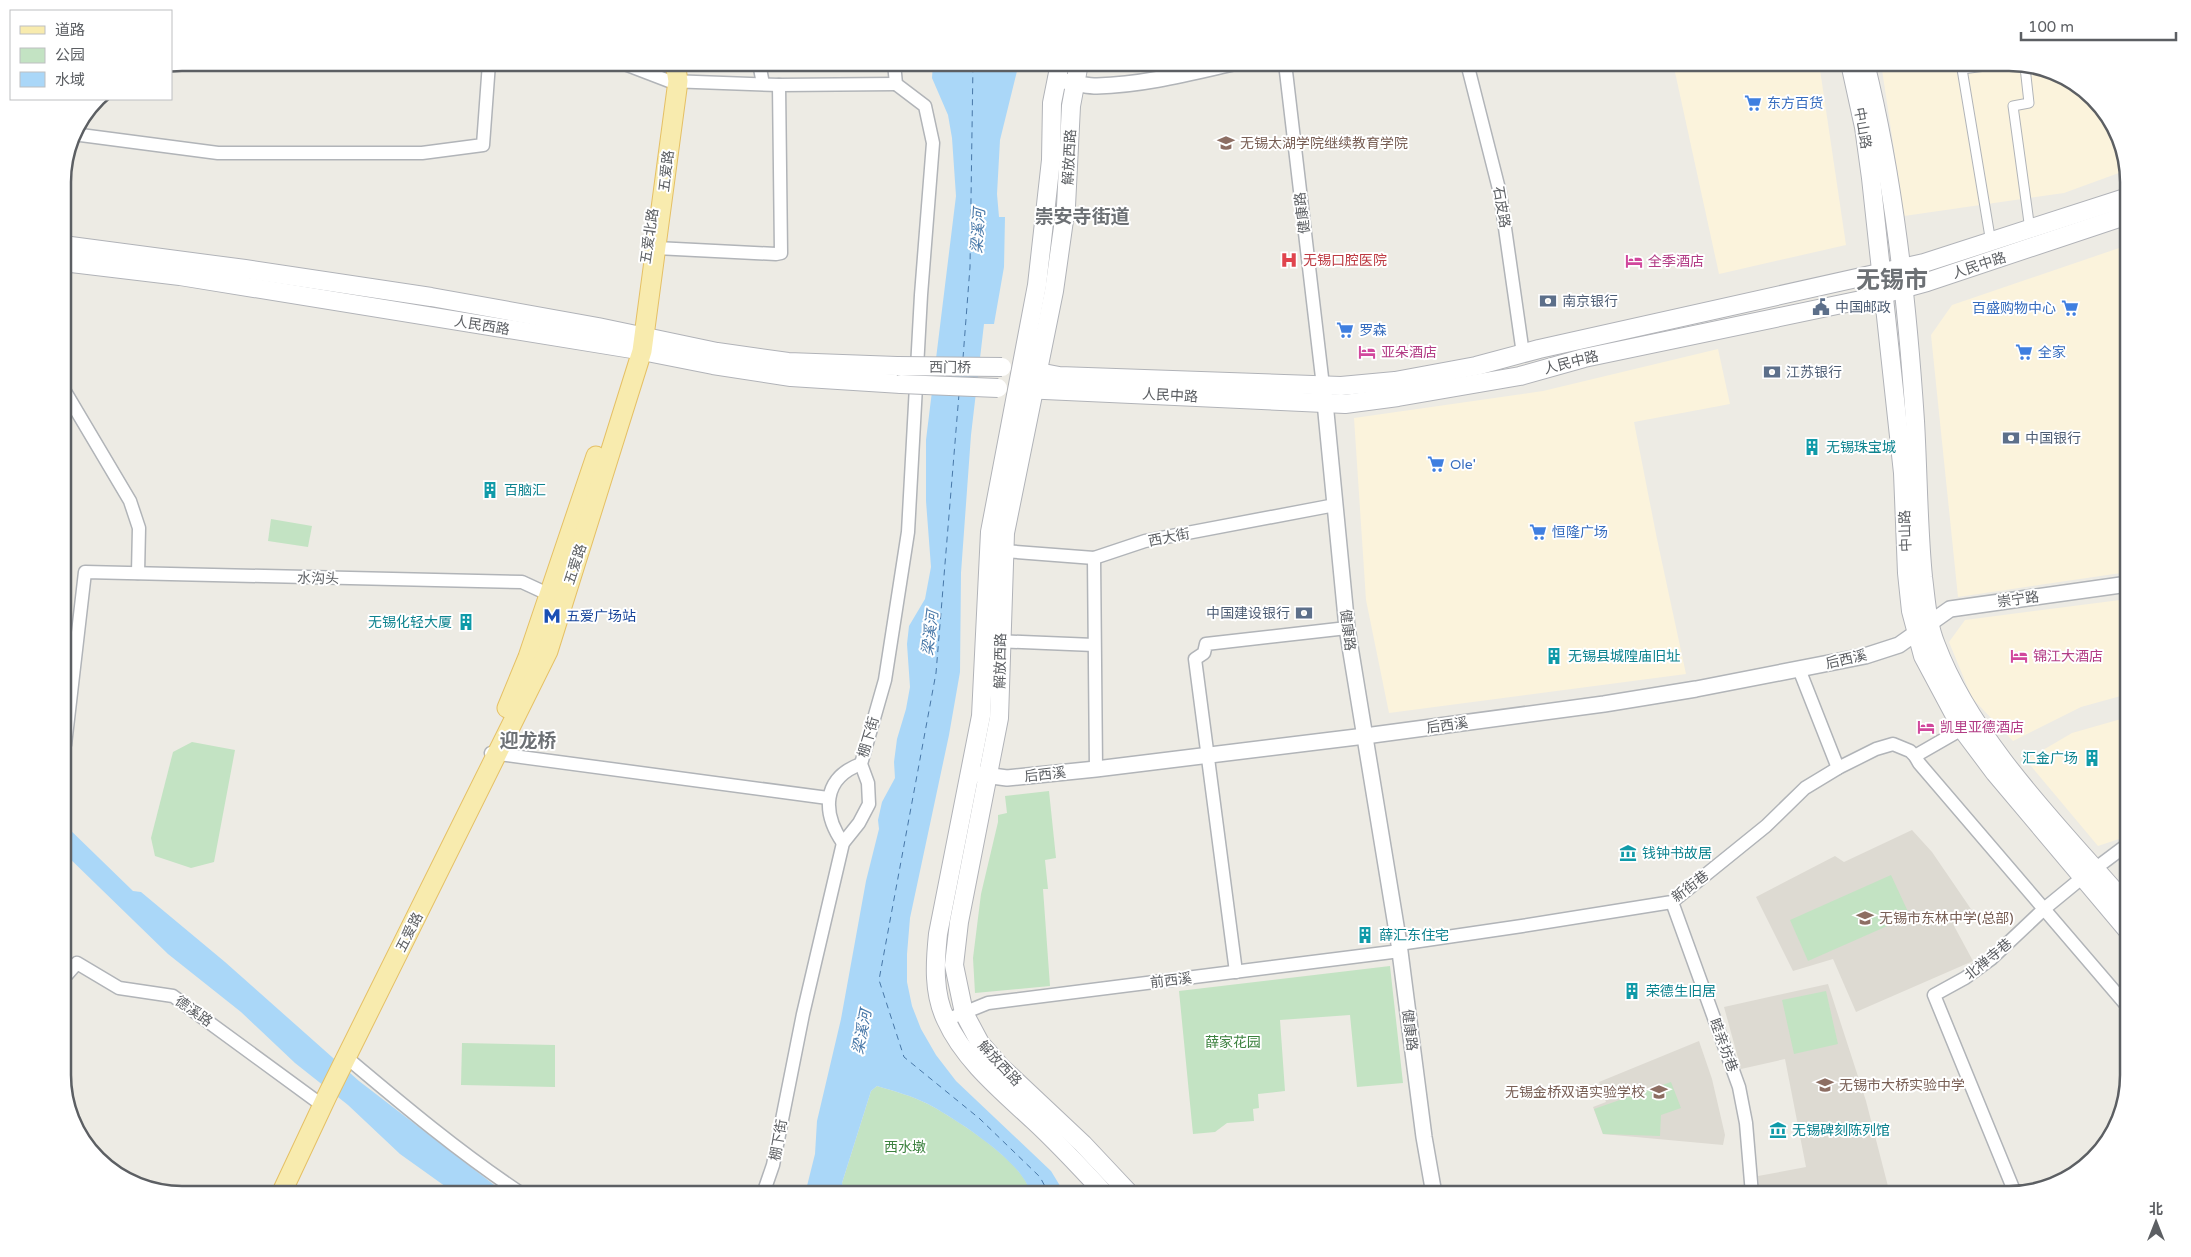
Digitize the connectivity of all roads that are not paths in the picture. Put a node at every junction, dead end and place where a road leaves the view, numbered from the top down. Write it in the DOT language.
graph roads {
  1 [pos="488,71"];
  2 [pos="761,71"];
  3 [pos="895,71"];
  4 [pos="1058,71"];
  5 [pos="1077,71"];
  6 [pos="1196,71"];
  7 [pos="1286,71"];
  8 [pos="1476,71"];
  9 [pos="1852,71"];
  10 [pos="1867,71"];
  11 [pos="1963,71"];
  12 [pos="672,72"];
  13 [pos="2026,73"];
  14 [pos="1074,83"];
  15 [pos="763,84"];
  16 [pos="896,84"];
  17 [pos="779,85"];
  18 [pos="82,135"];
  19 [pos="2120,200"];
  20 [pos="2120,218"];
  21 [pos="2030,230"];
  22 [pos="1991,242"];
  23 [pos="656,248"];
  24 [pos="71,257"];
  25 [pos="1901,268"];
  26 [pos="1881,272"];
  27 [pos="1904,289"];
  28 [pos="1884,294"];
  29 [pos="639,343"];
  30 [pos="1523,354"];
  31 [pos="897,366"];
  32 [pos="1002,367"];
  33 [pos="1029,380"];
  34 [pos="901,384"];
  35 [pos="998,388"];
  36 [pos="1324,394"];
  37 [pos="71,401"];
  38 [pos="1335,505"];
  39 [pos="1004,551"];
  40 [pos="1094,558"];
  41 [pos="138,573"];
  42 [pos="2120,585"];
  43 [pos="548,594"];
  44 [pos="1347,628"];
  45 [pos="1922,629"];
  46 [pos="993,640"];
  47 [pos="1094,646"];
  48 [pos="1799,670"];
  49 [pos="71,693"];
  50 [pos="1962,729"];
  51 [pos="1365,736"];
  52 [pos="493,753"];
  53 [pos="1209,755"];
  54 [pos="1915,756"];
  55 [pos="861,764"];
  56 [pos="1096,768"];
  57 [pos="1838,768"];
  58 [pos="970,773"];
  59 [pos="988,776"];
  60 [pos="828,798"];
  61 [pos="843,843"];
  62 [pos="2120,850"];
  63 [pos="2089,873"];
  64 [pos="2120,899"];
  65 [pos="1672,902"];
  66 [pos="2044,909"];
  67 [pos="2120,919"];
  68 [pos="1400,948"];
  69 [pos="71,970"];
  70 [pos="1236,972"];
  71 [pos="2120,998"];
  72 [pos="964,1013"];
  73 [pos="946,1020"];
  74 [pos="343,1055"];
  75 [pos="321,1095"];
  76 [pos="280,1186"];
  77 [pos="510,1186"];
  78 [pos="766,1186"];
  79 [pos="1098,1186"];
  80 [pos="1122,1186"];
  81 [pos="1433,1186"];
  82 [pos="1751,1186"];
  83 [pos="2013,1186"];
  1 -- 18 [label="street"];
  2 -- 15 [label="street"];
  3 -- 16 [label="street"];
  4 -- 14 [label="street"];
  4 -- 33 [label="main road, 解放西路"];
  5 -- 14 [label="main road, 解放西路"];
  6 -- 14 [label="street"];
  7 -- 36 [label="street, 健康路"];
  8 -- 30 [label="street, 石皮路"];
  9 -- 26 [label="main road, 中山路"];
  10 -- 25 [label="main road, 中山路"];
  11 -- 22 [label="street"];
  12 -- 15 [label="street"];
  12 -- 23 [label="main road, 五爱路"];
  12 -- 29 [label="main road, 五爱北路"];
  13 -- 21 [label="street"];
  14 -- 33 [label="main road, 解放西路"];
  15 -- 17 [label="street"];
  16 -- 17 [label="street"];
  16 -- 55 [label="street, 棚下街"];
  17 -- 23 [label="street"];
  19 -- 21 [label="main road, 人民中路"];
  20 -- 27 [label="main road, 人民中路"];
  21 -- 22 [label="main road, 人民中路"];
  22 -- 25 [label="main road, 人民中路"];
  23 -- 29 [label="main road, 五爱路"];
  24 -- 29 [label="main road, 人民西路"];
  25 -- 26 [label="main road, 人民中路"];
  25 -- 27 [label="main road, 中山路"];
  26 -- 28 [label="main road, 中山路"];
  26 -- 30 [label="main road, 人民中路"];
  27 -- 28 [label="main road, 人民中路"];
  27 -- 45 [label="main road, 中山路"];
  28 -- 36 [label="main road, 人民中路"];
  28 -- 45 [label="main road, 中山路"];
  29 -- 31 [label="main road, 人民西路"];
  29 -- 34 [label="main road, 人民西路"];
  29 -- 43 [label="main road, 五爱路"];
  29 -- 52 [label="main road, 五爱路"];
  30 -- 36 [label="main road, 人民中路"];
  31 -- 32 [label="main road, 西门桥, bridge"];
  32 -- 33 [label="main road, 人民中路"];
  33 -- 35 [label="main road, 人民中路"];
  33 -- 36 [label="main road, 人民中路"];
  33 -- 39 [label="main road, 解放西路"];
  33 -- 46 [label="main road, 解放西路"];
  34 -- 35 [label="main road, 西门桥, bridge"];
  36 -- 38 [label="street, 健康路"];
  37 -- 41 [label="street"];
  38 -- 40 [label="street, 西大街"];
  38 -- 44 [label="street, 健康路"];
  39 -- 40 [label="street, 西大街"];
  39 -- 46 [label="main road, 解放西路"];
  40 -- 47 [label="street"];
  41 -- 43 [label="street, 水沟头"];
  41 -- 49 [label="street, 水沟头"];
  42 -- 45 [label="street, 崇宁路"];
  43 -- 52 [label="main road, 五爱路"];
  44 -- 51 [label="street, 健康路"];
  44 -- 53 [label="street"];
  45 -- 48 [label="street, 后西溪"];
  45 -- 50 [label="main road, 中山路"];
  45 -- 63 [label="main road, 中山路"];
  46 -- 47 [label="street"];
  46 -- 58 [label="main road, 解放西路"];
  46 -- 59 [label="main road, 解放西路"];
  47 -- 56 [label="street"];
  48 -- 51 [label="street, 后西溪"];
  48 -- 57 [label="street"];
  50 -- 54 [label="street"];
  50 -- 63 [label="main road, 中山路"];
  51 -- 53 [label="street, 后西溪"];
  51 -- 68 [label="street, 健康路"];
  52 -- 60 [label="street"];
  52 -- 74 [label="main road, 五爱路"];
  53 -- 56 [label="street, 后西溪"];
  53 -- 70 [label="street"];
  54 -- 57 [label="street, 新街巷"];
  54 -- 66 [label="street"];
  55 -- 60 [label="street"];
  55 -- 61 [label="street, 棚下街"];
  56 -- 59 [label="street, 后西溪"];
  57 -- 65 [label="street, 新街巷"];
  58 -- 59 [label="street, 后西溪"];
  58 -- 73 [label="main road, 解放西路"];
  59 -- 72 [label="main road, 解放西路"];
  60 -- 61 [label="street"];
  61 -- 78 [label="street, 棚下街"];
  62 -- 63 [label="street, 北禅寺巷"];
  63 -- 64 [label="main road, 中山路"];
  63 -- 66 [label="street, 北禅寺巷"];
  63 -- 67 [label="main road, 中山路"];
  65 -- 68 [label="street, 新街巷"];
  65 -- 82 [label="street, 睦亲坊巷"];
  66 -- 71 [label="street"];
  66 -- 83 [label="street, 北禅寺巷"];
  68 -- 70 [label="street, 前西溪"];
  68 -- 81 [label="street, 健康路"];
  69 -- 75 [label="street, 德溪路"];
  70 -- 72 [label="street, 前西溪"];
  72 -- 73 [label="street, 前西溪"];
  72 -- 80 [label="main road, 解放西路"];
  73 -- 79 [label="main road, 解放西路"];
  74 -- 75 [label="main road, 五爱路"];
  74 -- 77 [label="street"];
  75 -- 76 [label="main road"];
}
